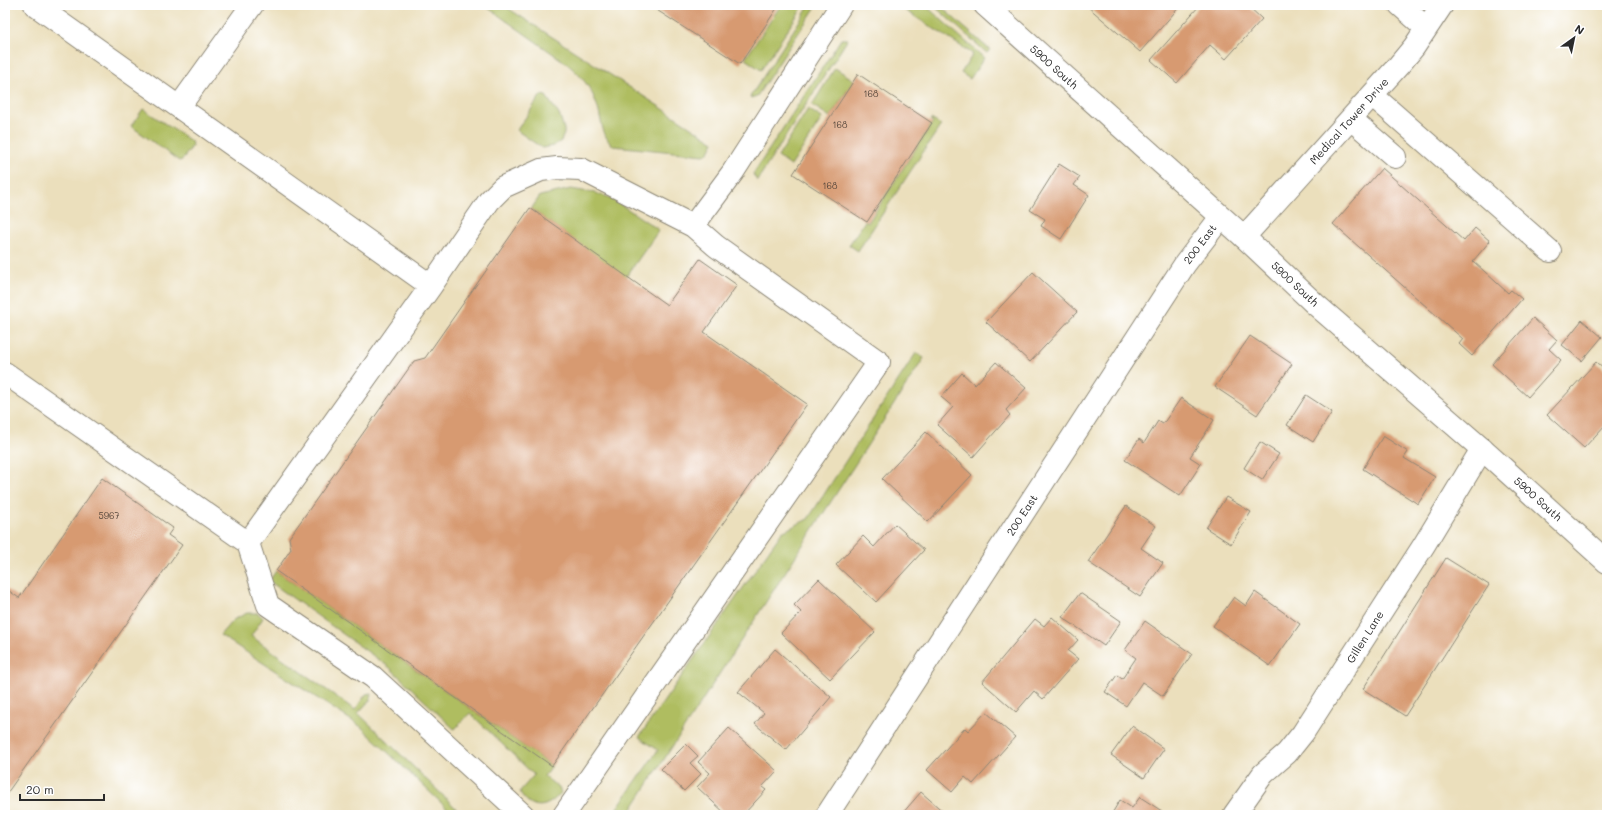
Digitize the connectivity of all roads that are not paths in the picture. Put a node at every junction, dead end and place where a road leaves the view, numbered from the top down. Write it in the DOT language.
graph roads {
  1 [pos="35,5"];
  2 [pos="252,5"];
  3 [pos="842,5"];
  4 [pos="985,5"];
  5 [pos="1400,5"];
  6 [pos="1442,5"];
  7 [pos="1426,28"];
  8 [pos="1372,95"];
  9 [pos="179,107"];
  10 [pos="1351,119"];
  11 [pos="1395,157"];
  12 [pos="1221,217"];
  13 [pos="693,226"];
  14 [pos="1244,238"];
  15 [pos="1550,250"];
  16 [pos="431,286"];
  17 [pos="5,373"];
  18 [pos="1482,448"];
  19 [pos="248,543"];
  20 [pos="1607,562"];
  21 [pos="523,815"];
  22 [pos="564,815"];
  23 [pos="827,815"];
  24 [pos="1234,815"];
  1 -- 9 [label="street"];
  2 -- 9 [label="street"];
  3 -- 13 [label="street"];
  4 -- 12 [label="street, 5900 South"];
  5 -- 7 [label="street"];
  6 -- 7 [label="street, Medical Tower Drive"];
  7 -- 8 [label="street, Medical Tower Drive"];
  8 -- 10 [label="street, Medical Tower Drive"];
  8 -- 15 [label="street"];
  9 -- 16 [label="street"];
  10 -- 11 [label="street"];
  10 -- 14 [label="street, Medical Tower Drive"];
  12 -- 14 [label="street, 5900 South"];
  12 -- 23 [label="street, 200 East"];
  13 -- 16 [label="street"];
  13 -- 22 [label="street"];
  14 -- 18 [label="street, 5900 South"];
  16 -- 19 [label="street"];
  17 -- 19 [label="street"];
  18 -- 20 [label="street, 5900 South"];
  18 -- 24 [label="street, Gillen Lane"];
  19 -- 21 [label="street"];
}
